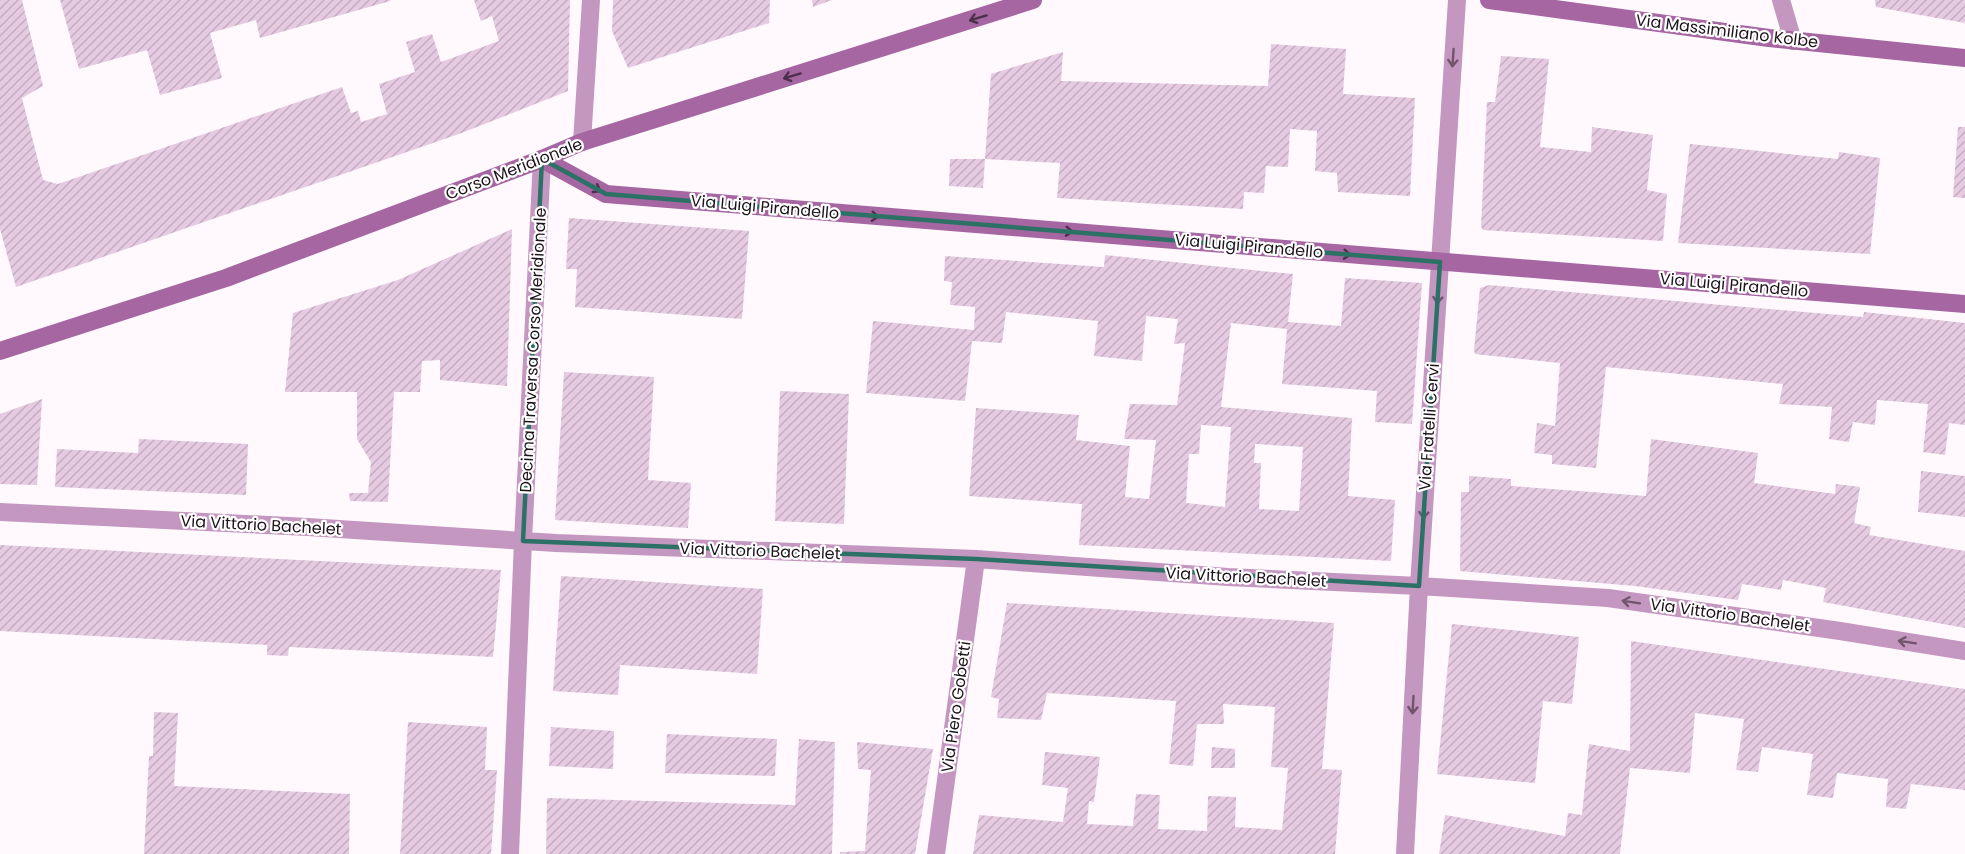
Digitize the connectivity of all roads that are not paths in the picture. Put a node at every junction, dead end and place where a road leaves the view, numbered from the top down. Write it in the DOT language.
graph roads {
  1 [pos="591,0"];
  2 [pos="1034,0"];
  3 [pos="1456,0"];
  4 [pos="1489,0"];
  5 [pos="1781,0"];
  6 [pos="1793,41"];
  7 [pos="1965,58"];
  8 [pos="582,142"];
  9 [pos="542,159"];
  10 [pos="1440,262"];
  11 [pos="1965,304"];
  12 [pos="0,351"];
  13 [pos="0,512"];
  14 [pos="523,541"];
  15 [pos="976,560"];
  16 [pos="1419,585"];
  17 [pos="1965,651"];
  18 [pos="510,854"];
  19 [pos="936,854"];
  20 [pos="1405,854"];
  1 -- 8 [label="street"];
  2 -- 8 [label="street, Corso Meridionale, one-way"];
  3 -- 10 [label="street, Via Fratelli Cervi, one-way"];
  4 -- 6 [label="street, Via Massimiliano Kolbe"];
  5 -- 6 [label="street"];
  6 -- 7 [label="street, Via Massimiliano Kolbe"];
  8 -- 9 [label="street, Corso Meridionale"];
  9 -- 10 [label="street, Via Luigi Pirandello, one-way"];
  9 -- 12 [label="street, Corso Meridionale"];
  9 -- 14 [label="street, Decima Traversa Corso Meridionale"];
  10 -- 11 [label="street, Via Luigi Pirandello"];
  10 -- 16 [label="street, Via Fratelli Cervi, one-way"];
  13 -- 14 [label="street, Via Vittorio Bachelet"];
  14 -- 15 [label="street, Via Vittorio Bachelet"];
  14 -- 18 [label="street"];
  15 -- 16 [label="street, Via Vittorio Bachelet"];
  15 -- 19 [label="street, Via Piero Gobetti"];
  17 -- 16 [label="street, Via Vittorio Bachelet, one-way"];
  16 -- 20 [label="street, Via Fratelli Cervi, one-way"];
}
